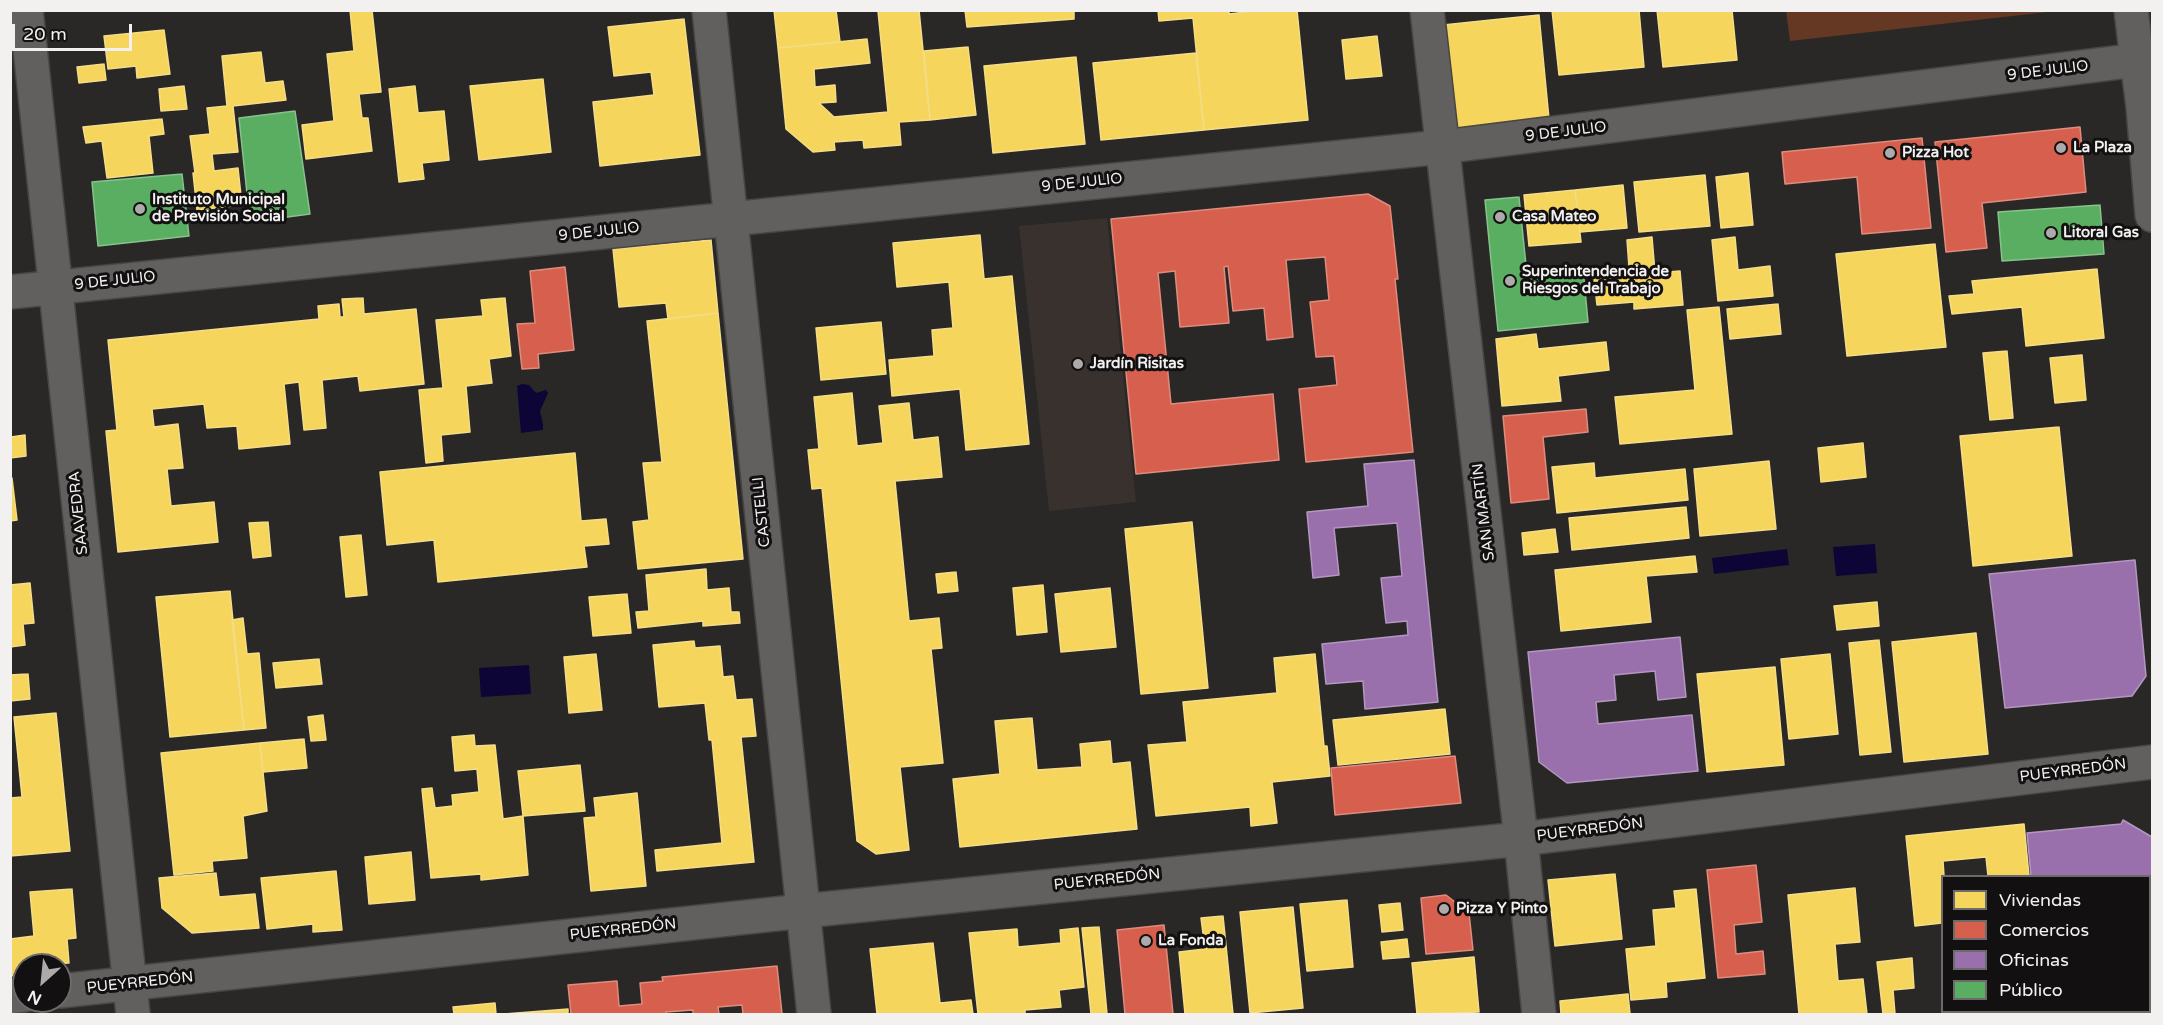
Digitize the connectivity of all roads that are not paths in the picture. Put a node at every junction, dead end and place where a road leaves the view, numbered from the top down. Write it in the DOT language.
graph roads {
  1 [pos="26,10"];
  2 [pos="709,10"];
  3 [pos="1427,10"];
  4 [pos="2131,10"];
  5 [pos="2145,59"];
  6 [pos="1442,147"];
  7 [pos="2152,215"];
  8 [pos="731,219"];
  9 [pos="55,287"];
  10 [pos="10,292"];
  11 [pos="2152,762"];
  12 [pos="1521,839"];
  13 [pos="804,911"];
  14 [pos="72,993"];
  15 [pos="131,999"];
  16 [pos="814,1014"];
  17 [pos="1539,1014"];
  1 -- 9 [label="street, SAAVEDRA"];
  2 -- 8 [label="street, CASTELLI"];
  3 -- 6 [label="street, SAN MARTÍN"];
  4 -- 5 [label="street"];
  5 -- 6 [label="street, 9 DE JULIO"];
  5 -- 7 [label="street"];
  6 -- 8 [label="street, 9 DE JULIO"];
  6 -- 12 [label="street, SAN MARTÍN"];
  8 -- 9 [label="street, 9 DE JULIO"];
  8 -- 13 [label="street, CASTELLI"];
  9 -- 10 [label="street, 9 DE JULIO"];
  9 -- 15 [label="street, SAAVEDRA"];
  11 -- 12 [label="street, PUEYRREDÓN"];
  12 -- 13 [label="street, PUEYRREDÓN"];
  12 -- 17 [label="street, SAN MARTÍN"];
  13 -- 15 [label="street, PUEYRREDÓN"];
  13 -- 16 [label="street, CASTELLI"];
  14 -- 15 [label="street, PUEYRREDÓN"];
}
